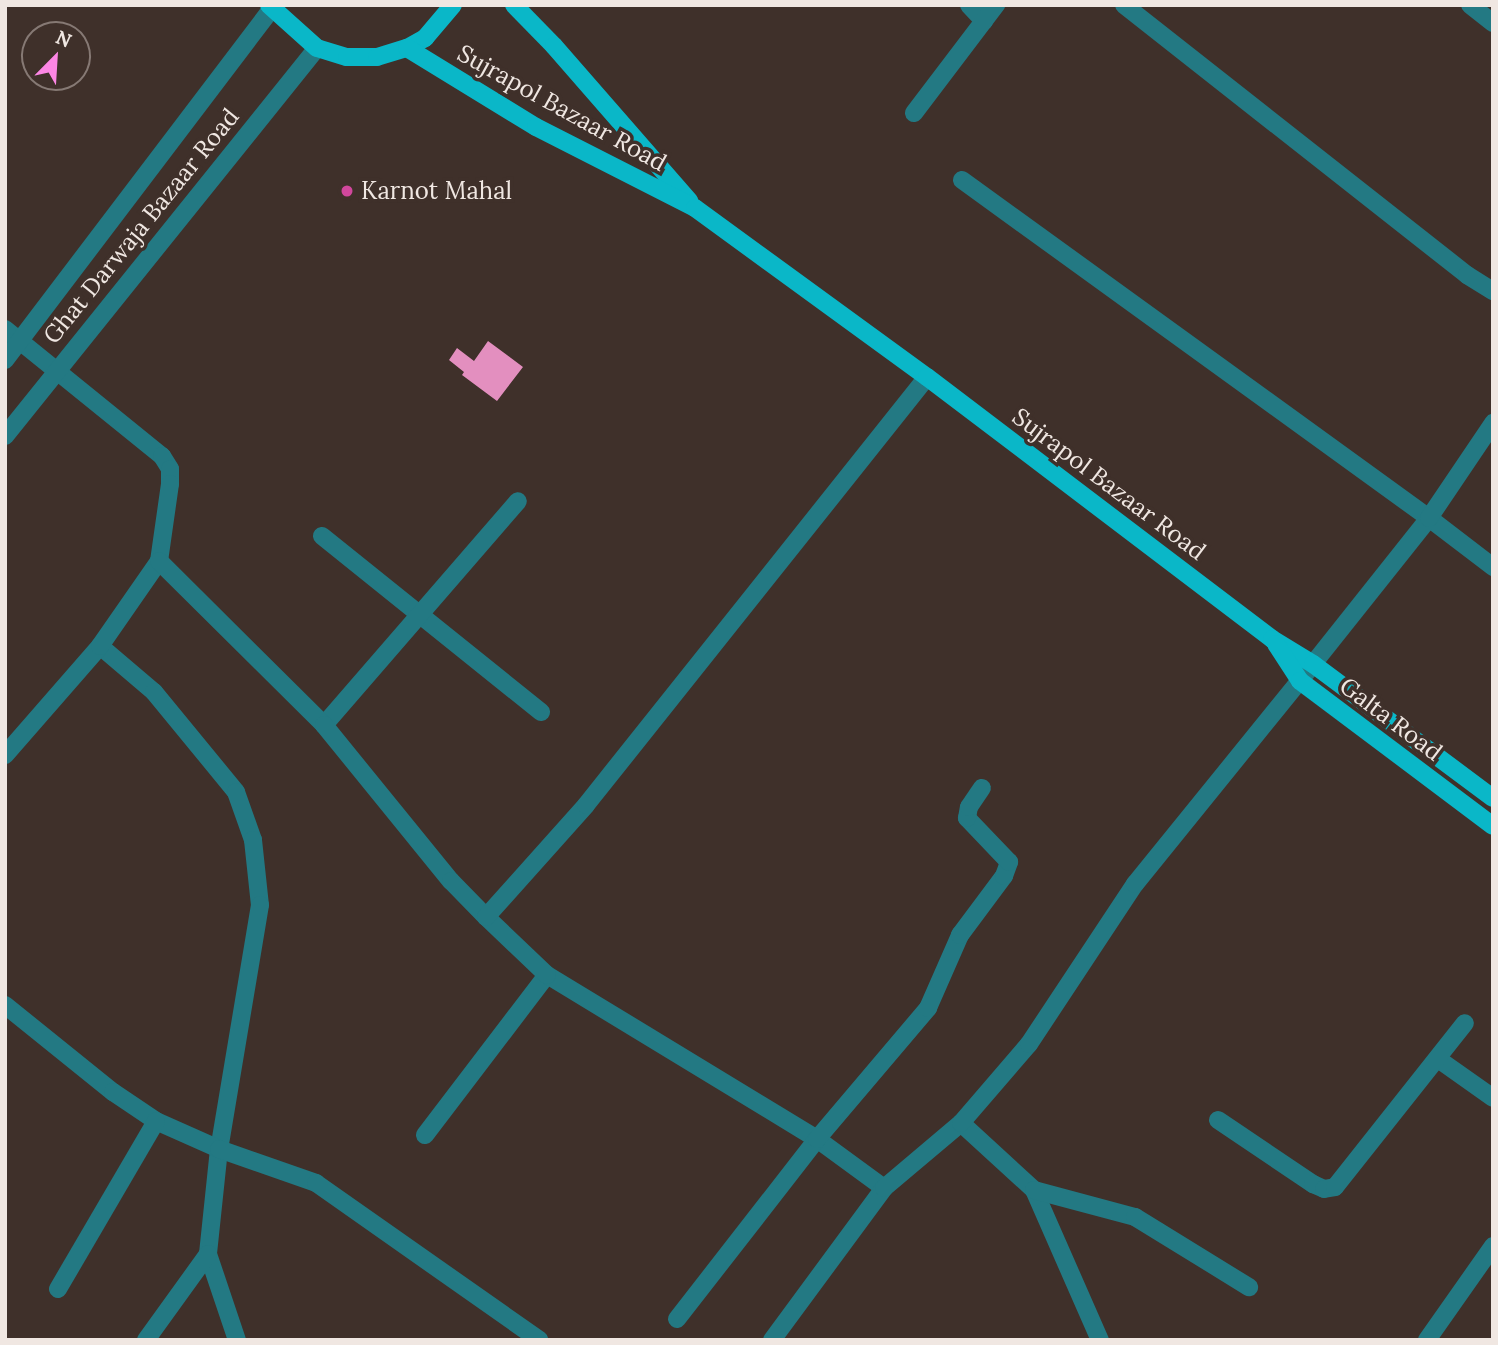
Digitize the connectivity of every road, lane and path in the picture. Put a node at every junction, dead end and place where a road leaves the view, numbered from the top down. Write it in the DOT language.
graph roads {
  1 [pos="453,5"];
  2 [pos="514,5"];
  3 [pos="969,5"];
  4 [pos="996,5"];
  5 [pos="1124,5"];
  6 [pos="1470,5"];
  7 [pos="270,8"];
  8 [pos="984,21"];
  9 [pos="1493,23"];
  10 [pos="317,48"];
  11 [pos="407,48"];
  12 [pos="915,113"];
  13 [pos="962,180"];
  14 [pos="695,208"];
  15 [pos="1493,291"];
  16 [pos="5,328"];
  17 [pos="21,340"];
  18 [pos="5,360"];
  19 [pos="57,370"];
  20 [pos="927,377"];
  21 [pos="1492,421"];
  22 [pos="5,436"];
  23 [pos="518,501"];
  24 [pos="1429,518"];
  25 [pos="322,536"];
  26 [pos="159,561"];
  27 [pos="1493,567"];
  28 [pos="422,612"];
  29 [pos="1272,639"];
  30 [pos="100,646"];
  31 [pos="1313,664"];
  32 [pos="1300,681"];
  33 [pos="541,712"];
  34 [pos="324,725"];
  35 [pos="5,755"];
  36 [pos="982,788"];
  37 [pos="1493,798"];
  38 [pos="1493,826"];
  39 [pos="486,917"];
  40 [pos="547,975"];
  41 [pos="5,1005"];
  42 [pos="1465,1023"];
  43 [pos="1437,1059"];
  44 [pos="1493,1098"];
  45 [pos="1218,1120"];
  46 [pos="156,1121"];
  47 [pos="961,1123"];
  48 [pos="425,1135"];
  49 [pos="817,1139"];
  50 [pos="219,1149"];
  51 [pos="884,1188"];
  52 [pos="1034,1190"];
  53 [pos="1493,1246"];
  54 [pos="208,1254"];
  55 [pos="1248,1287"];
  56 [pos="58,1289"];
  57 [pos="677,1319"];
  58 [pos="1099,1339"];
  59 [pos="146,1340"];
  60 [pos="237,1340"];
  61 [pos="539,1340"];
  62 [pos="772,1340"];
  63 [pos="1427,1340"];
  1 -- 11 [label="main road"];
  2 -- 14 [label="main road, Sujrapol Bazaar Road"];
  3 -- 8 [label="street"];
  4 -- 8 [label="street"];
  5 -- 15 [label="street"];
  6 -- 9 [label="street"];
  7 -- 10 [label="main road"];
  7 -- 17 [label="street"];
  8 -- 12 [label="street"];
  10 -- 11 [label="main road"];
  10 -- 19 [label="street, Ghat Darwaja Bazaar Road"];
  11 -- 14 [label="main road, Sujrapol Bazaar Road"];
  13 -- 24 [label="street"];
  14 -- 20 [label="main road, Sujrapol Bazaar Road"];
  16 -- 17 [label="street"];
  17 -- 18 [label="street"];
  17 -- 19 [label="street"];
  19 -- 22 [label="street, Ghat Darwaja Bazaar Road"];
  19 -- 26 [label="street"];
  20 -- 29 [label="main road, Sujrapol Bazaar Road"];
  20 -- 39 [label="street"];
  21 -- 24 [label="street"];
  23 -- 28 [label="street"];
  24 -- 27 [label="street"];
  24 -- 31 [label="street"];
  25 -- 28 [label="street"];
  26 -- 30 [label="street"];
  26 -- 34 [label="street"];
  28 -- 33 [label="street"];
  28 -- 34 [label="street"];
  29 -- 31 [label="main road, Sujrapol Bazaar Road"];
  29 -- 32 [label="main road, Galta Road"];
  30 -- 35 [label="street"];
  30 -- 50 [label="street"];
  31 -- 32 [label="street"];
  31 -- 37 [label="main road, Sujrapol Bazaar Road"];
  32 -- 38 [label="main road, Galta Road"];
  32 -- 47 [label="street"];
  34 -- 39 [label="street"];
  36 -- 49 [label="street"];
  39 -- 40 [label="street"];
  40 -- 48 [label="street"];
  40 -- 49 [label="street"];
  41 -- 46 [label="street"];
  42 -- 43 [label="street"];
  43 -- 44 [label="street"];
  43 -- 45 [label="street"];
  46 -- 50 [label="street"];
  46 -- 56 [label="street"];
  47 -- 51 [label="street"];
  47 -- 52 [label="street"];
  49 -- 51 [label="street"];
  49 -- 57 [label="street"];
  50 -- 54 [label="street"];
  50 -- 61 [label="street"];
  51 -- 62 [label="street"];
  52 -- 55 [label="street"];
  52 -- 58 [label="street"];
  53 -- 63 [label="street"];
  54 -- 59 [label="street"];
  54 -- 60 [label="street"];
}
